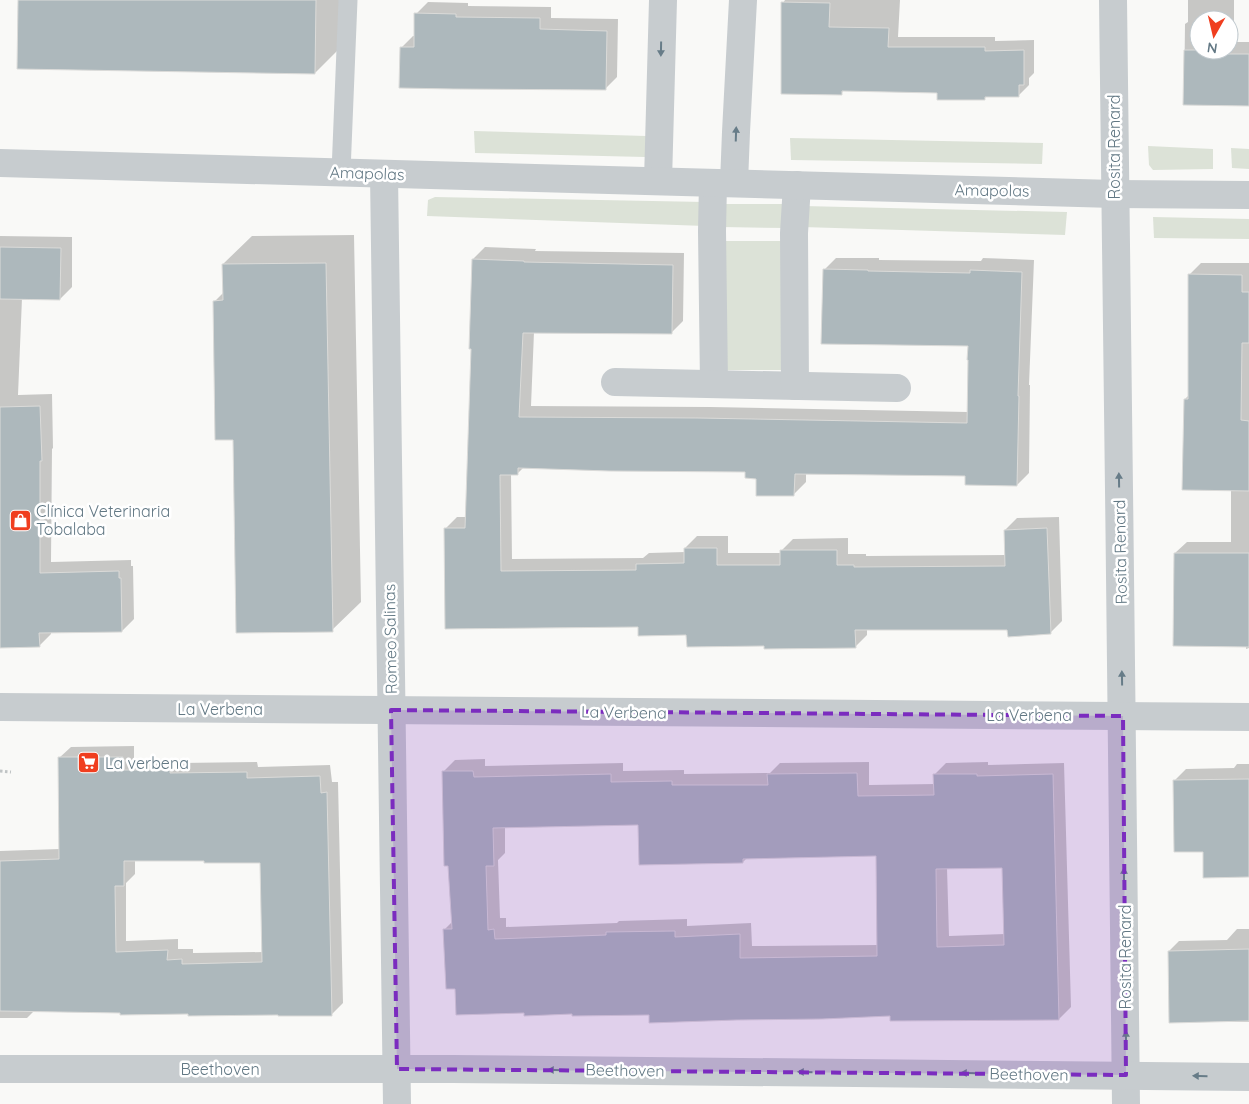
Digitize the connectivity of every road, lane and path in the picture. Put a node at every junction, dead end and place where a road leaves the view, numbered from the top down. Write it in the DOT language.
graph roads {
  1 [pos="348,0"];
  2 [pos="662,0"];
  3 [pos="743,0"];
  4 [pos="1113,0"];
  5 [pos="0,163"];
  6 [pos="341,172"];
  7 [pos="384,174"];
  8 [pos="658,181"];
  9 [pos="723,183"];
  10 [pos="797,185"];
  11 [pos="1114,194"];
  12 [pos="1249,195"];
  13 [pos="615,382"];
  14 [pos="714,384"];
  15 [pos="795,386"];
  16 [pos="897,388"];
  17 [pos="0,707"];
  18 [pos="392,710"];
  19 [pos="1123,716"];
  20 [pos="1249,717"];
  21 [pos="0,772"];
  22 [pos="11,772"];
  23 [pos="0,1069"];
  24 [pos="397,1069"];
  25 [pos="1126,1075"];
  26 [pos="1249,1077"];
  27 [pos="398,1104"];
  28 [pos="1126,1104"];
  1 -- 6 [label="lane"];
  2 -- 8 [label="street, one-way"];
  9 -- 3 [label="street, one-way"];
  4 -- 11 [label="street, Rosita Renard"];
  5 -- 6 [label="street, Amapolas"];
  6 -- 7 [label="street, Amapolas"];
  7 -- 8 [label="street, Amapolas"];
  7 -- 18 [label="street, Romeo Salinas"];
  8 -- 9 [label="street, Amapolas"];
  9 -- 10 [label="street, Amapolas"];
  9 -- 14 [label="street"];
  10 -- 11 [label="street, Amapolas"];
  10 -- 15 [label="street"];
  11 -- 12 [label="street, Amapolas"];
  19 -- 11 [label="street, Rosita Renard, one-way"];
  13 -- 14 [label="street"];
  14 -- 15 [label="street"];
  15 -- 16 [label="street"];
  17 -- 18 [label="street, La Verbena"];
  18 -- 19 [label="street, La Verbena"];
  18 -- 24 [label="street, Romeo Salinas"];
  19 -- 20 [label="street, La Verbena"];
  25 -- 19 [label="street, Rosita Renard, one-way"];
  21 -- 22 [label="path"];
  23 -- 24 [label="street, Beethoven"];
  25 -- 24 [label="street, Beethoven, one-way"];
  24 -- 27 [label="street, Romeo Salinas"];
  26 -- 25 [label="street, Beethoven, one-way"];
  25 -- 28 [label="street, Rosita Renard"];
}
